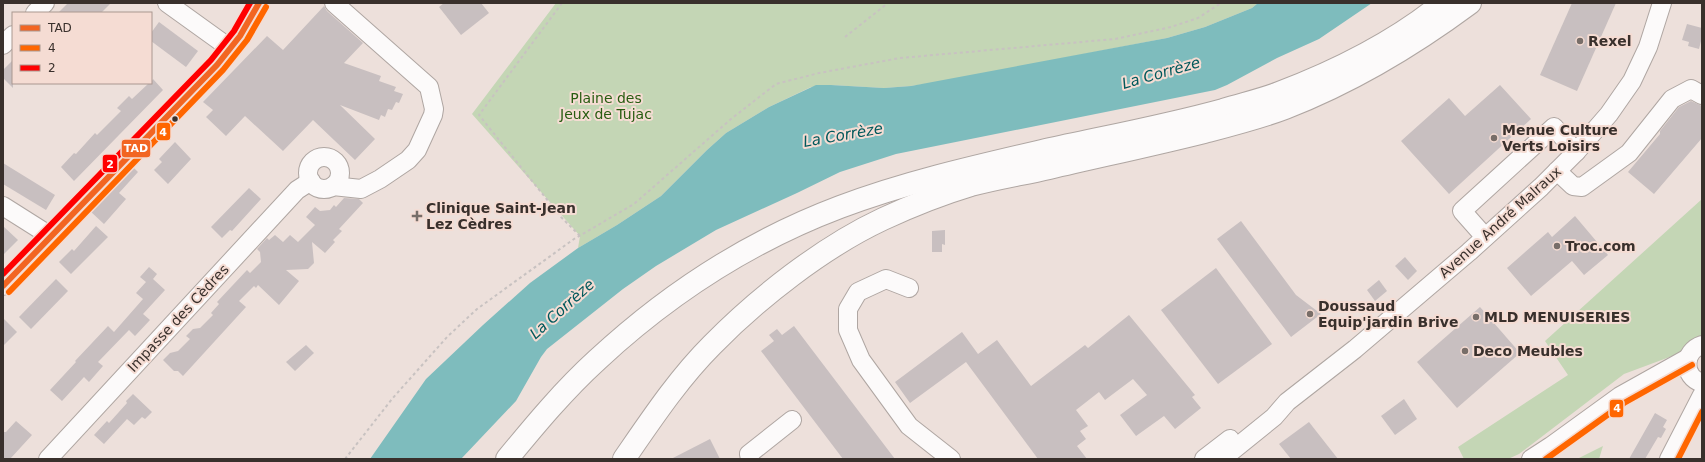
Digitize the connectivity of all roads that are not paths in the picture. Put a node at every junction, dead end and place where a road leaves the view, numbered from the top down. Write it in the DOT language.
graph roads {
  1 [pos="45,3"];
  2 [pos="167,3"];
  3 [pos="259,3"];
  4 [pos="334,3"];
  5 [pos="1443,3"];
  6 [pos="1470,3"];
  7 [pos="1662,3"];
  8 [pos="36,12"];
  9 [pos="12,36"];
  10 [pos="3,46"];
  11 [pos="231,49"];
  12 [pos="1702,95"];
  13 [pos="1576,152"];
  14 [pos="339,168"];
  15 [pos="395,169"];
  16 [pos="1557,171"];
  17 [pos="311,181"];
  18 [pos="333,186"];
  19 [pos="3,206"];
  20 [pos="52,237"];
  21 [pos="1485,237"];
  22 [pos="3,286"];
  23 [pos="909,288"];
  24 [pos="1702,345"];
  25 [pos="1688,358"];
  26 [pos="1702,383"];
  27 [pos="1702,395"];
  28 [pos="1287,402"];
  29 [pos="792,420"];
  30 [pos="48,459"];
  31 [pos="507,459"];
  32 [pos="624,459"];
  33 [pos="750,459"];
  34 [pos="951,459"];
  35 [pos="1204,459"];
  36 [pos="1222,459"];
  37 [pos="1531,459"];
  38 [pos="1669,459"];
  1 -- 8 [label="street"];
  2 -- 11 [label="street"];
  3 -- 11 [label="street"];
  4 -- 15 [label="street"];
  5 -- 31 [label="highway"];
  6 -- 32 [label="highway"];
  7 -- 13 [label="street, Avenue André Malraux"];
  9 -- 10 [label="street"];
  11 -- 20 [label="street"];
  12 -- 16 [label="street"];
  13 -- 16 [label="street, Avenue André Malraux"];
  13 -- 21 [label="street"];
  14 -- 15 [label="street"];
  14 -- 17 [label="street"];
  14 -- 18 [label="street"];
  15 -- 18 [label="street"];
  16 -- 21 [label="street, Avenue André Malraux"];
  17 -- 18 [label="street"];
  17 -- 30 [label="street, Impasse des Cèdres"];
  19 -- 20 [label="street"];
  20 -- 22 [label="street"];
  21 -- 28 [label="street, Avenue André Malraux"];
  23 -- 34 [label="street"];
  24 -- 25 [label="street"];
  25 -- 26 [label="street"];
  25 -- 37 [label="street"];
  27 -- 38 [label="street"];
  28 -- 35 [label="street, Avenue André Malraux"];
  28 -- 36 [label="street, Avenue André Malraux"];
  29 -- 33 [label="street"];
}
